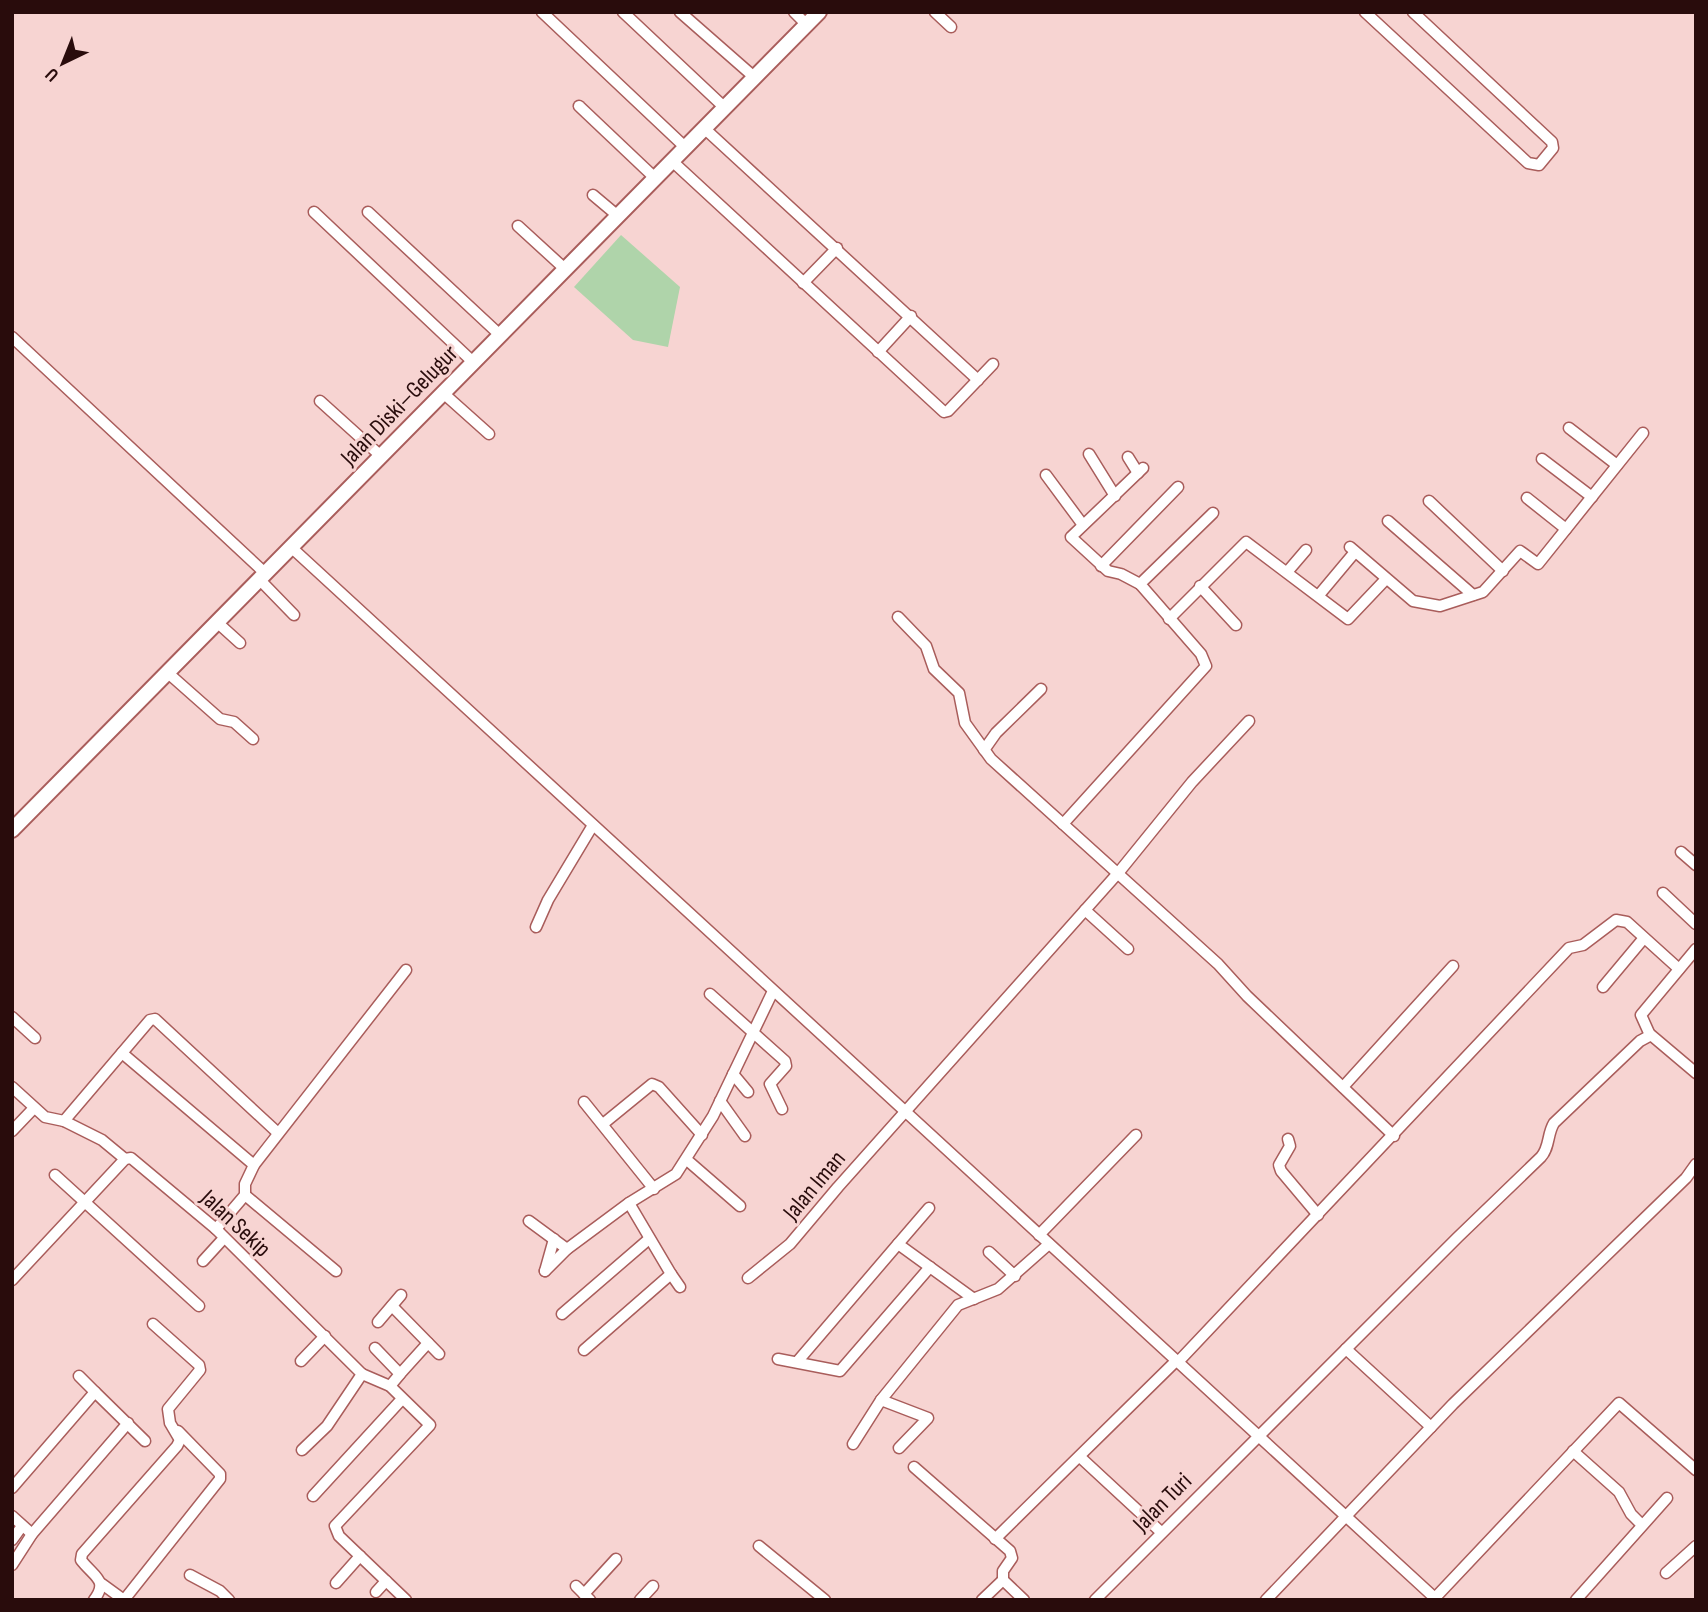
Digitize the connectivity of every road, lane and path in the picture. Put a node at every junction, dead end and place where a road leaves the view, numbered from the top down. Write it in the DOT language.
graph roads {
  1 [pos="542,12"];
  2 [pos="623,12"];
  3 [pos="680,12"];
  4 [pos="794,12"];
  5 [pos="819,12"];
  6 [pos="935,12"];
  7 [pos="1366,12"];
  8 [pos="1413,12"];
  9 [pos="806,24"];
  10 [pos="951,27"];
  11 [pos="753,76"];
  12 [pos="579,106"];
  13 [pos="724,107"];
  14 [pos="704,128"];
  15 [pos="685,147"];
  16 [pos="672,161"];
  17 [pos="655,178"];
  18 [pos="593,195"];
  19 [pos="314,212"];
  20 [pos="368,212"];
  21 [pos="618,216"];
  22 [pos="518,226"];
  23 [pos="837,248"];
  24 [pos="565,269"];
  25 [pos="803,283"];
  26 [pos="911,316"];
  27 [pos="500,335"];
  28 [pos="12,337"];
  29 [pos="878,352"];
  30 [pos="473,362"];
  31 [pos="993,363"];
  32 [pos="978,380"];
  33 [pos="442,393"];
  34 [pos="320,401"];
  35 [pos="1569,428"];
  36 [pos="489,433"];
  37 [pos="1643,433"];
  38 [pos="1089,454"];
  39 [pos="382,457"];
  40 [pos="1128,457"];
  41 [pos="1542,459"];
  42 [pos="1617,465"];
  43 [pos="1046,475"];
  44 [pos="1178,487"];
  45 [pos="1115,496"];
  46 [pos="1592,497"];
  47 [pos="1527,498"];
  48 [pos="1429,501"];
  49 [pos="1213,513"];
  50 [pos="1388,521"];
  51 [pos="1083,525"];
  52 [pos="1566,529"];
  53 [pos="292,548"];
  54 [pos="1306,550"];
  55 [pos="1101,566"];
  56 [pos="1288,571"];
  57 [pos="1503,571"];
  58 [pos="263,577"];
  59 [pos="1386,579"];
  60 [pos="1140,584"];
  61 [pos="1200,586"];
  62 [pos="1319,595"];
  63 [pos="1474,595"];
  64 [pos="294,615"];
  65 [pos="898,617"];
  66 [pos="1169,619"];
  67 [pos="219,624"];
  68 [pos="1236,625"];
  69 [pos="240,643"];
  70 [pos="168,673"];
  71 [pos="1041,689"];
  72 [pos="1249,721"];
  73 [pos="254,739"];
  74 [pos="984,750"];
  75 [pos="1063,824"];
  76 [pos="593,825"];
  77 [pos="12,830"];
  78 [pos="1681,852"];
  79 [pos="1696,865"];
  80 [pos="1119,872"];
  81 [pos="1663,893"];
  82 [pos="1085,910"];
  83 [pos="1696,924"];
  84 [pos="536,927"];
  85 [pos="1644,938"];
  86 [pos="1128,949"];
  87 [pos="1696,949"];
  88 [pos="1453,967"];
  89 [pos="1679,969"];
  90 [pos="406,970"];
  91 [pos="1603,987"];
  92 [pos="773,991"];
  93 [pos="710,994"];
  94 [pos="12,1017"];
  95 [pos="752,1031"];
  96 [pos="1650,1035"];
  97 [pos="35,1038"];
  98 [pos="122,1053"];
  99 [pos="1696,1073"];
  100 [pos="733,1074"];
  101 [pos="12,1087"];
  102 [pos="1343,1087"];
  103 [pos="748,1093"];
  104 [pos="720,1101"];
  105 [pos="584,1102"];
  106 [pos="34,1108"];
  107 [pos="782,1109"];
  108 [pos="905,1112"];
  109 [pos="64,1121"];
  110 [pos="603,1124"];
  111 [pos="12,1131"];
  112 [pos="278,1132"];
  113 [pos="702,1135"];
  114 [pos="1136,1135"];
  115 [pos="745,1136"];
  116 [pos="1394,1136"];
  117 [pos="1288,1139"];
  118 [pos="125,1159"];
  119 [pos="687,1160"];
  120 [pos="1696,1164"];
  121 [pos="254,1165"];
  122 [pos="55,1175"];
  123 [pos="654,1189"];
  124 [pos="245,1195"];
  125 [pos="85,1203"];
  126 [pos="629,1203"];
  127 [pos="740,1206"];
  128 [pos="929,1208"];
  129 [pos="1318,1215"];
  130 [pos="528,1221"];
  131 [pos="220,1233"];
  132 [pos="1039,1235"];
  133 [pos="554,1239"];
  134 [pos="649,1239"];
  135 [pos="898,1244"];
  136 [pos="1049,1244"];
  137 [pos="567,1249"];
  138 [pos="989,1252"];
  139 [pos="203,1261"];
  140 [pos="930,1267"];
  141 [pos="336,1271"];
  142 [pos="671,1274"];
  143 [pos="1015,1276"];
  144 [pos="748,1278"];
  145 [pos="12,1280"];
  146 [pos="680,1287"];
  147 [pos="401,1295"];
  148 [pos="974,1299"];
  149 [pos="199,1306"];
  150 [pos="392,1306"];
  151 [pos="562,1314"];
  152 [pos="377,1322"];
  153 [pos="153,1324"];
  154 [pos="325,1336"];
  155 [pos="428,1343"];
  156 [pos="376,1348"];
  157 [pos="1346,1349"];
  158 [pos="583,1350"];
  159 [pos="439,1354"];
  160 [pos="778,1359"];
  161 [pos="301,1361"];
  162 [pos="1177,1361"];
  163 [pos="797,1362"];
  164 [pos="362,1374"];
  165 [pos="400,1374"];
  166 [pos="79,1376"];
  167 [pos="390,1386"];
  168 [pos="95,1392"];
  169 [pos="402,1399"];
  170 [pos="881,1400"];
  171 [pos="128,1423"];
  172 [pos="170,1423"];
  173 [pos="1431,1427"];
  174 [pos="1260,1435"];
  175 [pos="145,1441"];
  176 [pos="853,1444"];
  177 [pos="899,1448"];
  178 [pos="302,1450"];
  179 [pos="1573,1451"];
  180 [pos="1080,1457"];
  181 [pos="914,1467"];
  182 [pos="1696,1470"];
  183 [pos="12,1488"];
  184 [pos="313,1496"];
  185 [pos="1667,1498"];
  186 [pos="12,1516"];
  187 [pos="1347,1516"];
  188 [pos="1642,1525"];
  189 [pos="22,1526"];
  190 [pos="1161,1532"];
  191 [pos="32,1534"];
  192 [pos="995,1539"];
  193 [pos="12,1540"];
  194 [pos="759,1546"];
  195 [pos="1696,1546"];
  196 [pos="360,1556"];
  197 [pos="616,1559"];
  198 [pos="12,1565"];
  199 [pos="1666,1573"];
  200 [pos="190,1575"];
  201 [pos="1003,1580"];
  202 [pos="386,1581"];
  203 [pos="336,1583"];
  204 [pos="102,1584"];
  205 [pos="576,1586"];
  206 [pos="653,1586"];
  207 [pos="376,1592"];
  208 [pos="587,1597"];
  209 [pos="1435,1599"];
  210 [pos="94,1600"];
  211 [pos="124,1600"];
  212 [pos="229,1600"];
  213 [pos="406,1600"];
  214 [pos="640,1600"];
  215 [pos="825,1600"];
  216 [pos="982,1600"];
  217 [pos="1024,1600"];
  218 [pos="1095,1600"];
  219 [pos="1266,1600"];
  220 [pos="1576,1600"];
  1 -- 15 [label="street"];
  2 -- 13 [label="street"];
  3 -- 11 [label="street"];
  4 -- 9 [label="street"];
  5 -- 9 [label="main road, Jalan Diski–Gelugur"];
  6 -- 10 [label="street"];
  7 -- 8 [label="street"];
  9 -- 11 [label="main road, Jalan Diski–Gelugur"];
  11 -- 13 [label="main road, Jalan Diski–Gelugur"];
  12 -- 17 [label="street"];
  13 -- 14 [label="main road, Jalan Diski–Gelugur"];
  14 -- 15 [label="main road, Jalan Diski–Gelugur"];
  14 -- 23 [label="street"];
  15 -- 16 [label="main road, Jalan Diski–Gelugur"];
  16 -- 17 [label="main road, Jalan Diski–Gelugur"];
  16 -- 25 [label="street"];
  17 -- 21 [label="main road, Jalan Diski–Gelugur"];
  18 -- 21 [label="street"];
  19 -- 30 [label="street"];
  20 -- 27 [label="street"];
  21 -- 24 [label="main road, Jalan Diski–Gelugur"];
  22 -- 24 [label="street"];
  23 -- 25 [label="street"];
  23 -- 26 [label="street"];
  24 -- 27 [label="main road, Jalan Diski–Gelugur"];
  25 -- 29 [label="street"];
  26 -- 29 [label="street"];
  26 -- 32 [label="street"];
  27 -- 30 [label="main road, Jalan Diski–Gelugur"];
  28 -- 58 [label="street"];
  29 -- 32 [label="street"];
  30 -- 33 [label="main road, Jalan Diski–Gelugur"];
  31 -- 32 [label="street"];
  33 -- 36 [label="street"];
  33 -- 39 [label="main road, Jalan Diski–Gelugur"];
  34 -- 39 [label="street"];
  35 -- 42 [label="street"];
  37 -- 42 [label="street"];
  38 -- 45 [label="street"];
  39 -- 53 [label="main road, Jalan Diski–Gelugur"];
  40 -- 45 [label="street"];
  41 -- 46 [label="street"];
  42 -- 46 [label="street"];
  43 -- 51 [label="street"];
  44 -- 55 [label="street"];
  45 -- 51 [label="street"];
  46 -- 52 [label="street"];
  47 -- 52 [label="street"];
  48 -- 57 [label="street"];
  49 -- 60 [label="street"];
  50 -- 63 [label="street"];
  51 -- 55 [label="street"];
  52 -- 57 [label="street"];
  53 -- 58 [label="main road, Jalan Diski–Gelugur"];
  53 -- 76 [label="street"];
  54 -- 56 [label="street"];
  55 -- 60 [label="street"];
  56 -- 61 [label="street"];
  56 -- 62 [label="street"];
  57 -- 63 [label="street"];
  58 -- 64 [label="street"];
  58 -- 67 [label="main road, Jalan Diski–Gelugur"];
  59 -- 62 [label="street"];
  59 -- 62 [label="street"];
  59 -- 63 [label="street"];
  60 -- 66 [label="street"];
  61 -- 66 [label="street"];
  61 -- 68 [label="street"];
  65 -- 74 [label="street"];
  66 -- 75 [label="street"];
  67 -- 69 [label="street"];
  67 -- 70 [label="main road, Jalan Diski–Gelugur"];
  70 -- 73 [label="street"];
  70 -- 77 [label="main road, Jalan Diski–Gelugur"];
  71 -- 74 [label="street"];
  72 -- 80 [label="street, Jalan Iman"];
  74 -- 75 [label="street"];
  75 -- 80 [label="street"];
  76 -- 84 [label="street"];
  76 -- 92 [label="street"];
  78 -- 79 [label="street"];
  80 -- 82 [label="street, Jalan Iman"];
  80 -- 102 [label="street"];
  81 -- 83 [label="street"];
  82 -- 86 [label="street"];
  82 -- 108 [label="street, Jalan Iman"];
  85 -- 89 [label="street"];
  85 -- 91 [label="street"];
  85 -- 116 [label="street"];
  87 -- 89 [label="street"];
  88 -- 102 [label="street"];
  89 -- 96 [label="street"];
  90 -- 112 [label="street"];
  92 -- 95 [label="street"];
  92 -- 108 [label="street"];
  93 -- 95 [label="street"];
  94 -- 97 [label="street"];
  95 -- 100 [label="street"];
  95 -- 107 [label="street"];
  96 -- 99 [label="street"];
  96 -- 157 [label="street, Jalan Turi"];
  98 -- 109 [label="street"];
  98 -- 112 [label="street"];
  98 -- 121 [label="street"];
  100 -- 103 [label="street"];
  100 -- 104 [label="street"];
  101 -- 106 [label="street"];
  102 -- 116 [label="street"];
  104 -- 113 [label="street"];
  104 -- 115 [label="street"];
  105 -- 110 [label="street"];
  106 -- 109 [label="street, Jalan Sekip"];
  106 -- 111 [label="street"];
  108 -- 132 [label="street"];
  108 -- 144 [label="street, Jalan Iman"];
  109 -- 118 [label="street, Jalan Sekip"];
  110 -- 113 [label="street"];
  110 -- 123 [label="street"];
  112 -- 121 [label="street"];
  113 -- 119 [label="street"];
  114 -- 132 [label="street"];
  116 -- 129 [label="street"];
  117 -- 129 [label="street"];
  118 -- 125 [label="street"];
  118 -- 131 [label="street, Jalan Sekip"];
  119 -- 123 [label="street"];
  119 -- 127 [label="street"];
  120 -- 173 [label="street"];
  121 -- 124 [label="street"];
  122 -- 125 [label="street"];
  123 -- 126 [label="street"];
  124 -- 131 [label="street"];
  124 -- 141 [label="street"];
  125 -- 145 [label="street"];
  125 -- 149 [label="street"];
  126 -- 134 [label="street"];
  126 -- 137 [label="street"];
  128 -- 135 [label="street"];
  129 -- 162 [label="street"];
  130 -- 133 [label="street"];
  131 -- 139 [label="street"];
  131 -- 154 [label="street, Jalan Sekip"];
  132 -- 136 [label="street"];
  133 -- 137 [label="street"];
  133 -- 137 [label="street"];
  134 -- 142 [label="street"];
  134 -- 151 [label="street"];
  135 -- 140 [label="street"];
  135 -- 163 [label="street"];
  136 -- 143 [label="street"];
  136 -- 162 [label="street"];
  138 -- 143 [label="street"];
  140 -- 148 [label="street"];
  140 -- 163 [label="street"];
  142 -- 146 [label="street"];
  142 -- 158 [label="street"];
  143 -- 148 [label="street"];
  147 -- 150 [label="street"];
  148 -- 170 [label="street"];
  150 -- 152 [label="street"];
  150 -- 155 [label="street"];
  153 -- 172 [label="street"];
  154 -- 161 [label="street"];
  154 -- 164 [label="street, Jalan Sekip"];
  155 -- 159 [label="street"];
  155 -- 165 [label="street"];
  156 -- 165 [label="street"];
  157 -- 173 [label="street"];
  157 -- 174 [label="street, Jalan Turi"];
  160 -- 163 [label="street"];
  162 -- 174 [label="street"];
  162 -- 180 [label="street"];
  164 -- 167 [label="street"];
  164 -- 178 [label="street"];
  165 -- 167 [label="street"];
  166 -- 168 [label="street"];
  167 -- 169 [label="street"];
  168 -- 171 [label="street"];
  168 -- 183 [label="street"];
  169 -- 184 [label="street"];
  169 -- 196 [label="street"];
  170 -- 176 [label="street"];
  170 -- 177 [label="street"];
  171 -- 175 [label="street"];
  171 -- 191 [label="street"];
  172 -- 204 [label="street"];
  172 -- 211 [label="street"];
  173 -- 187 [label="street"];
  174 -- 187 [label="street"];
  174 -- 190 [label="street, Jalan Turi"];
  179 -- 182 [label="street"];
  179 -- 188 [label="street"];
  179 -- 209 [label="street"];
  180 -- 190 [label="street"];
  180 -- 192 [label="street"];
  181 -- 192 [label="street"];
  185 -- 188 [label="street"];
  186 -- 189 [label="street"];
  187 -- 209 [label="street"];
  187 -- 219 [label="street"];
  188 -- 220 [label="street"];
  189 -- 191 [label="street"];
  189 -- 193 [label="street"];
  190 -- 218 [label="street, Jalan Turi"];
  191 -- 198 [label="street"];
  192 -- 201 [label="street"];
  194 -- 215 [label="street"];
  195 -- 199 [label="street"];
  196 -- 202 [label="street"];
  196 -- 203 [label="street"];
  197 -- 208 [label="street"];
  200 -- 212 [label="street"];
  201 -- 216 [label="street"];
  201 -- 217 [label="street"];
  202 -- 207 [label="street"];
  202 -- 213 [label="street"];
  204 -- 210 [label="street"];
  204 -- 211 [label="street"];
  205 -- 208 [label="street"];
  206 -- 214 [label="street"];
}
